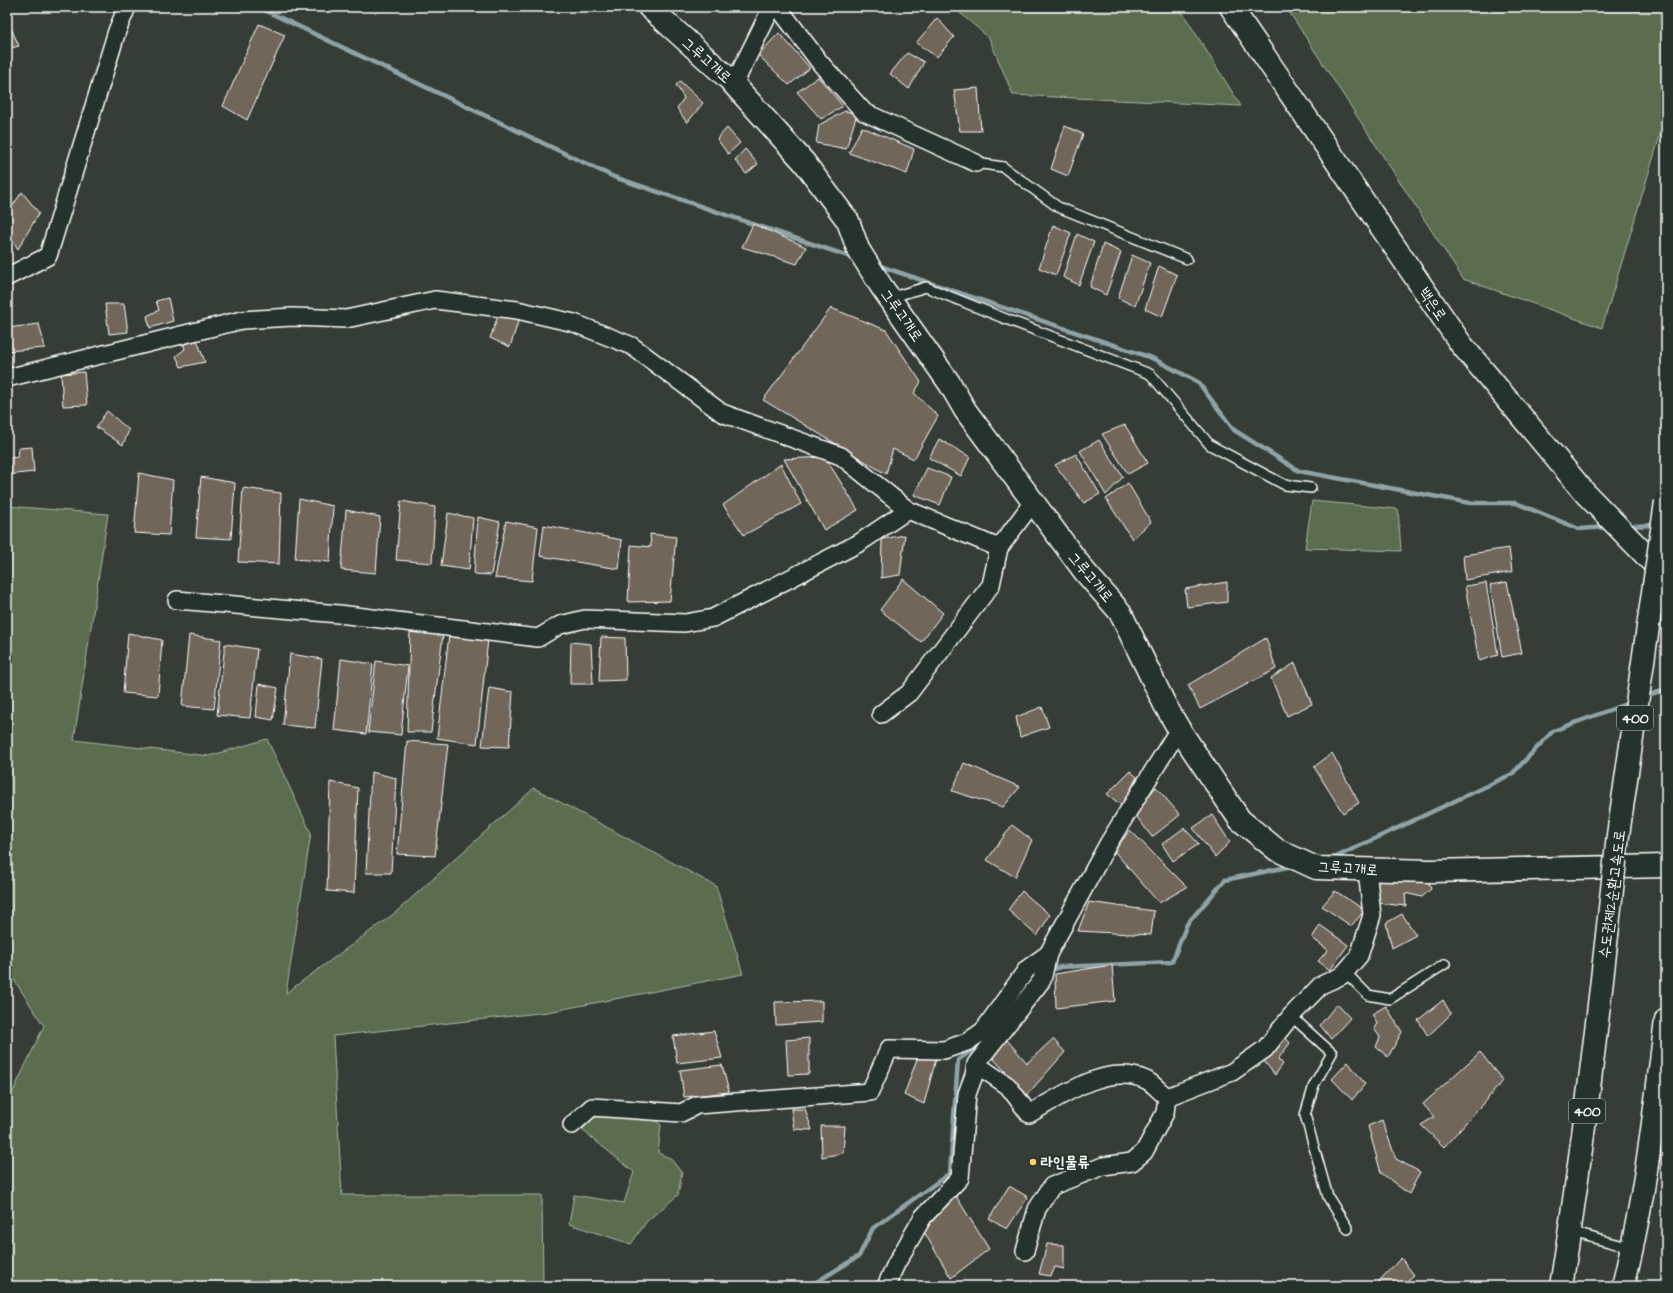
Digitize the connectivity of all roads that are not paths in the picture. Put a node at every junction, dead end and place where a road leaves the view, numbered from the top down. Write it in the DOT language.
graph roads {
  1 [pos="127,7"];
  2 [pos="649,7"];
  3 [pos="772,7"];
  4 [pos="778,7"];
  5 [pos="1231,7"];
  6 [pos="734,84"];
  7 [pos="976,163"];
  8 [pos="1187,259"];
  9 [pos="7,277"];
  10 [pos="885,292"];
  11 [pos="7,378"];
  12 [pos="1311,488"];
  13 [pos="1034,502"];
  14 [pos="1666,502"];
  15 [pos="908,510"];
  16 [pos="999,548"];
  17 [pos="1663,574"];
  18 [pos="177,600"];
  19 [pos="881,714"];
  20 [pos="1179,729"];
  21 [pos="1666,866"];
  22 [pos="1367,870"];
  23 [pos="1047,958"];
  24 [pos="1445,964"];
  25 [pos="1345,972"];
  26 [pos="1291,1016"];
  27 [pos="1666,1020"];
  28 [pos="976,1064"];
  29 [pos="1167,1098"];
  30 [pos="572,1125"];
  31 [pos="1348,1229"];
  32 [pos="1570,1232"];
  33 [pos="1632,1248"];
  34 [pos="1025,1251"];
  35 [pos="886,1286"];
  36 [pos="1561,1286"];
  37 [pos="1623,1286"];
  1 -- 9 [label="street"];
  2 -- 6 [label="main road, 그루고개로"];
  3 -- 6 [label="street"];
  4 -- 7 [label="street"];
  5 -- 17 [label="main road, 백은로"];
  6 -- 10 [label="main road, 그루고개로"];
  7 -- 8 [label="lane"];
  10 -- 12 [label="lane"];
  10 -- 13 [label="main road, 그루고개로"];
  11 -- 15 [label="street"];
  13 -- 16 [label="street"];
  13 -- 20 [label="main road, 그루고개로"];
  14 -- 32 [label="main road, 수도권제2순환고속도로 / 400, bridge"];
  15 -- 16 [label="street"];
  15 -- 18 [label="street"];
  16 -- 19 [label="street"];
  20 -- 22 [label="main road, 그루고개로"];
  20 -- 23 [label="street"];
  21 -- 22 [label="main road, 그루고개로"];
  22 -- 25 [label="street"];
  23 -- 28 [label="street"];
  23 -- 30 [label="street"];
  24 -- 25 [label="lane"];
  25 -- 26 [label="street"];
  26 -- 29 [label="street"];
  26 -- 31 [label="lane"];
  27 -- 33 [label="main road"];
  28 -- 29 [label="street"];
  28 -- 35 [label="street"];
  29 -- 34 [label="street"];
  32 -- 33 [label="lane"];
  32 -- 36 [label="main road, 수도권제2순환고속도로 / 400"];
  33 -- 37 [label="main road"];
}
